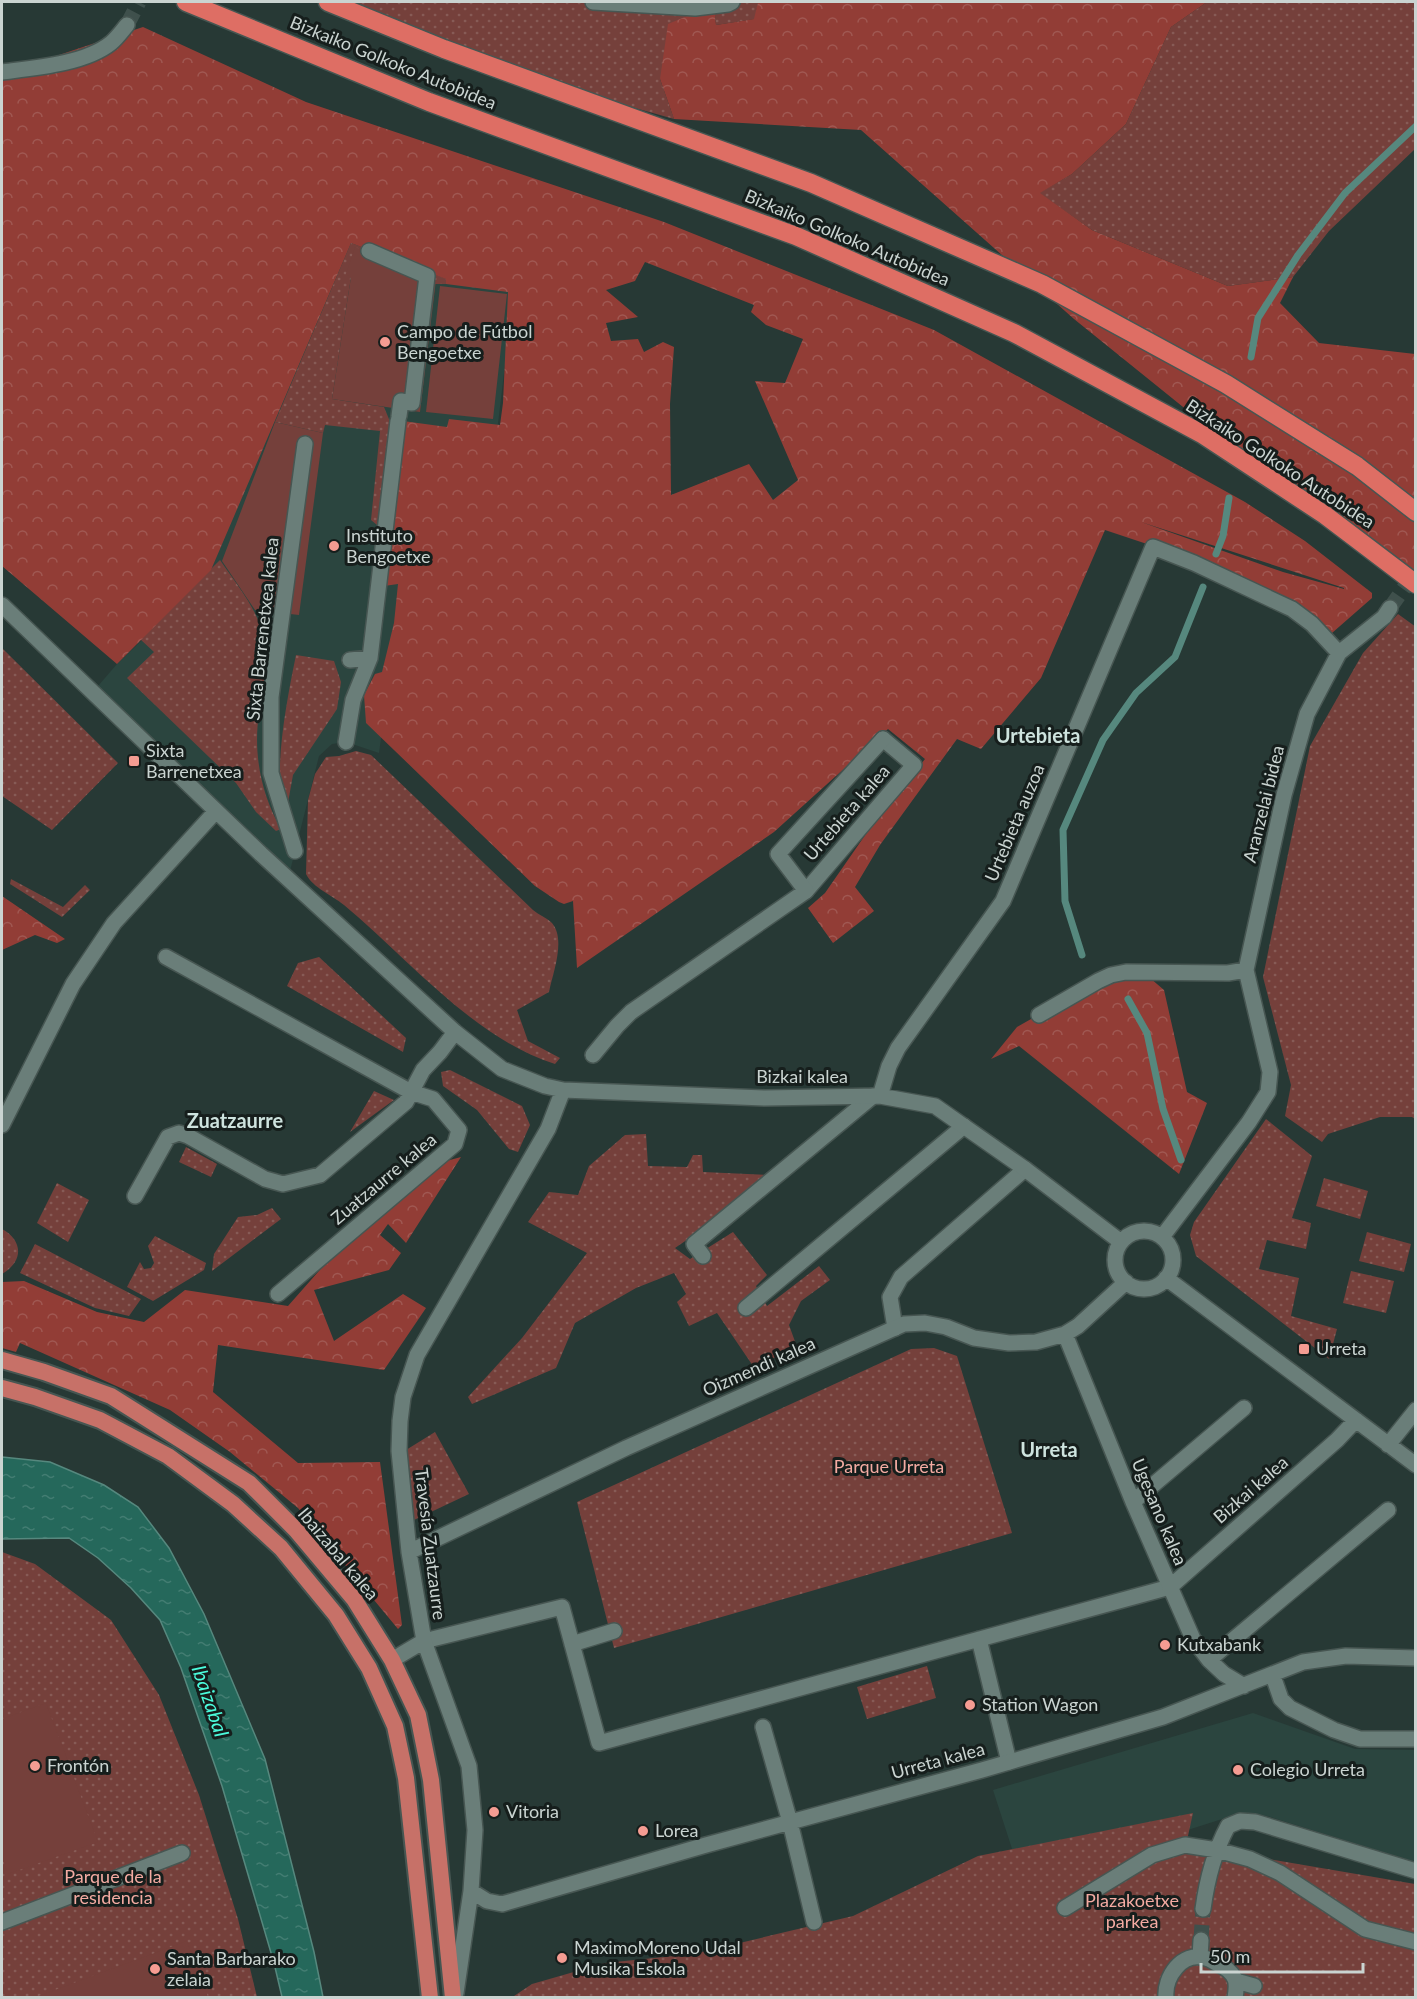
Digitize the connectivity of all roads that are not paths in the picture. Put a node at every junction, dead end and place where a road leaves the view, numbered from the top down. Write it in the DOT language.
graph roads {
  1 [pos="186,2"];
  2 [pos="328,2"];
  3 [pos="593,2"];
  4 [pos="732,2"];
  5 [pos="127,25"];
  6 [pos="2,72"];
  7 [pos="369,251"];
  8 [pos="306,444"];
  9 [pos="1416,512"];
  10 [pos="1416,585"];
  11 [pos="2,605"];
  12 [pos="1390,608"];
  13 [pos="1339,653"];
  14 [pos="370,658"];
  15 [pos="350,660"];
  16 [pos="346,742"];
  17 [pos="216,811"];
  18 [pos="295,851"];
  19 [pos="806,891"];
  20 [pos="166,957"];
  21 [pos="1246,970"];
  22 [pos="1039,1015"];
  23 [pos="450,1038"];
  24 [pos="593,1055"];
  25 [pos="562,1090"];
  26 [pos="411,1092"];
  27 [pos="877,1096"];
  28 [pos="2,1125"];
  29 [pos="964,1126"];
  30 [pos="1025,1169"];
  31 [pos="135,1196"];
  32 [pos="1162,1237"];
  33 [pos="1121,1242"];
  34 [pos="703,1256"];
  35 [pos="1167,1278"];
  36 [pos="1126,1282"];
  37 [pos="278,1294"];
  38 [pos="746,1308"];
  39 [pos="895,1328"];
  40 [pos="1065,1334"];
  41 [pos="2,1360"];
  42 [pos="2,1388"];
  43 [pos="1244,1408"];
  44 [pos="1416,1410"];
  45 [pos="1356,1420"];
  46 [pos="1388,1445"];
  47 [pos="1416,1465"];
  48 [pos="1133,1502"];
  49 [pos="1388,1510"];
  50 [pos="409,1552"];
  51 [pos="1170,1587"];
  52 [pos="614,1631"];
  53 [pos="979,1639"];
  54 [pos="424,1641"];
  55 [pos="572,1644"];
  56 [pos="1416,1658"];
  57 [pos="392,1660"];
  58 [pos="1209,1660"];
  59 [pos="1273,1676"];
  60 [pos="1244,1686"];
  61 [pos="763,1727"];
  62 [pos="1416,1739"];
  63 [pos="1009,1762"];
  64 [pos="790,1822"];
  65 [pos="1217,1850"];
  66 [pos="182,1853"];
  67 [pos="1416,1871"];
  68 [pos="471,1891"];
  69 [pos="1065,1908"];
  70 [pos="1203,1909"];
  71 [pos="2,1922"];
  72 [pos="814,1922"];
  73 [pos="1201,1940"];
  74 [pos="1416,1942"];
  75 [pos="1200,1957"];
  76 [pos="1236,1981"];
  77 [pos="1254,1986"];
  78 [pos="430,1998"];
  79 [pos="455,1998"];
  80 [pos="1166,1998"];
  81 [pos="1235,1998"];
  1 -- 10 [label="highway, Bizkaiko Golkoko Autobidea"];
  2 -- 9 [label="highway, Bizkaiko Golkoko Autobidea"];
  3 -- 4 [label="street"];
  5 -- 6 [label="street"];
  7 -- 14 [label="street"];
  8 -- 18 [label="street, Sixta Barrenetxea kalea"];
  11 -- 17 [label="street"];
  12 -- 13 [label="street, Aranzelai bidea"];
  13 -- 21 [label="street, Aranzelai bidea"];
  13 -- 27 [label="street, Urtebieta auzoa"];
  14 -- 15 [label="street"];
  14 -- 16 [label="street"];
  17 -- 23 [label="street"];
  17 -- 28 [label="street"];
  19 -- 19 [label="street, Urtebieta kalea"];
  19 -- 24 [label="street"];
  20 -- 26 [label="street, Zuatzaurre kalea"];
  21 -- 22 [label="street"];
  21 -- 32 [label="street, Aranzelai bidea"];
  23 -- 25 [label="street, Bizkai kalea"];
  23 -- 26 [label="street"];
  25 -- 27 [label="street, Bizkai kalea"];
  25 -- 50 [label="street, Travesía Zuatzaurre"];
  26 -- 31 [label="street"];
  26 -- 37 [label="street, Zuatzaurre kalea"];
  27 -- 29 [label="street, Bizkai kalea"];
  27 -- 34 [label="street"];
  29 -- 30 [label="street, Bizkai kalea"];
  29 -- 38 [label="street"];
  30 -- 33 [label="street, Bizkai kalea"];
  30 -- 39 [label="street"];
  32 -- 33 [label="street"];
  32 -- 35 [label="street"];
  33 -- 36 [label="street"];
  35 -- 36 [label="street"];
  35 -- 45 [label="street"];
  36 -- 40 [label="street, Oizmendi kalea"];
  39 -- 40 [label="street, Oizmendi kalea"];
  39 -- 50 [label="street, Oizmendi kalea"];
  40 -- 48 [label="street, Ugesano kalea"];
  41 -- 57 [label="highway, Ibaizabal kalea"];
  42 -- 78 [label="highway"];
  43 -- 48 [label="street"];
  44 -- 46 [label="street"];
  45 -- 46 [label="street"];
  45 -- 51 [label="street, Bizkai kalea"];
  46 -- 47 [label="street"];
  48 -- 51 [label="street, Ugesano kalea"];
  49 -- 58 [label="street"];
  50 -- 54 [label="street, Travesía Zuatzaurre"];
  51 -- 53 [label="street"];
  51 -- 58 [label="street, Ugesano kalea"];
  52 -- 55 [label="street"];
  53 -- 55 [label="street"];
  53 -- 63 [label="street"];
  54 -- 55 [label="street"];
  54 -- 57 [label="street"];
  54 -- 68 [label="street, Travesía Zuatzaurre"];
  56 -- 59 [label="street, Urreta kalea"];
  57 -- 79 [label="highway, Ibaizabal kalea"];
  58 -- 60 [label="street, Ugesano kalea"];
  59 -- 60 [label="street, Urreta kalea"];
  59 -- 62 [label="street"];
  60 -- 63 [label="street, Urreta kalea"];
  61 -- 64 [label="street"];
  63 -- 64 [label="street, Urreta kalea"];
  64 -- 68 [label="street, Urreta kalea"];
  64 -- 72 [label="street"];
  65 -- 67 [label="street"];
  65 -- 69 [label="street"];
  65 -- 70 [label="street"];
  65 -- 74 [label="street"];
  66 -- 71 [label="street"];
  68 -- 79 [label="street, Travesía Zuatzaurre"];
  73 -- 75 [label="street"];
  75 -- 76 [label="street"];
  75 -- 80 [label="street"];
  76 -- 77 [label="street"];
  76 -- 81 [label="street"];
}
